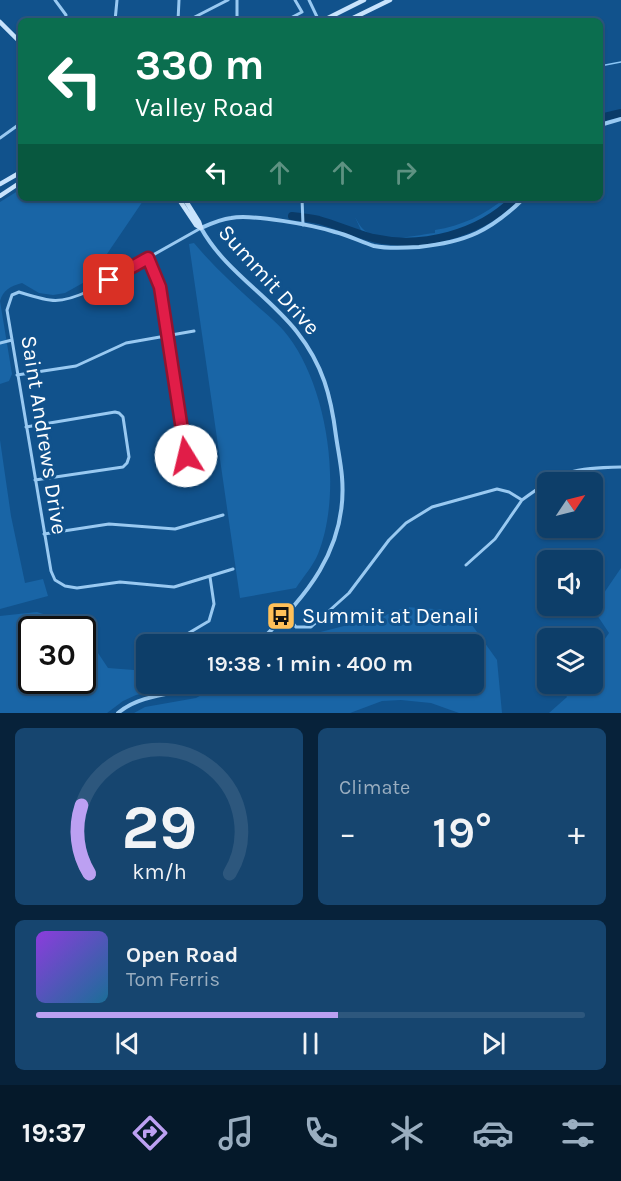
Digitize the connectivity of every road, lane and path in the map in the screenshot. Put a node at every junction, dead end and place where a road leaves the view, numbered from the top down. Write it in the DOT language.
graph roads {
  1 [pos="55,0"];
  2 [pos="117,0"];
  3 [pos="179,0"];
  4 [pos="228,0"];
  5 [pos="237,0"];
  6 [pos="295,0"];
  7 [pos="309,0"];
  8 [pos="364,0"];
  9 [pos="390,0"];
  10 [pos="66,18"];
  11 [pos="115,18"];
  12 [pos="178,18"];
  13 [pos="193,18"];
  14 [pos="237,18"];
  15 [pos="291,18"];
  16 [pos="319,18"];
  17 [pos="327,18"];
  18 [pos="353,18"];
  19 [pos="0,22"];
  20 [pos="18,41"];
  21 [pos="621,119"];
  22 [pos="603,124"];
  23 [pos="18,125"];
  24 [pos="0,138"];
  25 [pos="18,174"];
  26 [pos="0,184"];
  27 [pos="18,184"];
  28 [pos="0,196"];
  29 [pos="180,201"];
  30 [pos="186,201"];
  31 [pos="303,201"];
  32 [pos="521,201"];
  33 [pos="303,225"];
  34 [pos="201,228"];
  35 [pos="148,258"];
  36 [pos="194,331"];
  37 [pos="168,336"];
  38 [pos="12,340"];
  39 [pos="0,343"];
  40 [pos="17,375"];
  41 [pos="26,427"];
  42 [pos="216,456"];
  43 [pos="621,467"];
  44 [pos="35,480"];
  45 [pos="522,500"];
  46 [pos="223,515"];
  47 [pos="44,534"];
  48 [pos="466,566"];
  49 [pos="233,569"];
  50 [pos="210,577"];
  51 [pos="287,616"];
  52 [pos="187,634"];
  53 [pos="268,634"];
  54 [pos="174,694"];
  55 [pos="118,713"];
  1 -- 10 [label="street"];
  2 -- 11 [label="street"];
  3 -- 12 [label="street"];
  4 -- 13 [label="street"];
  5 -- 14 [label="street"];
  6 -- 15 [label="street"];
  7 -- 16 [label="street"];
  8 -- 17 [label="main road"];
  9 -- 18 [label="main road"];
  19 -- 20 [label="main road"];
  21 -- 22 [label="street"];
  23 -- 24 [label="street"];
  25 -- 26 [label="main road"];
  27 -- 28 [label="main road"];
  29 -- 34 [label="main road, Summit Drive"];
  30 -- 34 [label="main road, Summit Drive"];
  31 -- 33 [label="street"];
  32 -- 33 [label="street"];
  33 -- 34 [label="street"];
  34 -- 35 [label="street"];
  34 -- 51 [label="street, Summit Drive"];
  35 -- 37 [label="street"];
  35 -- 38 [label="street, Saint Andrews Drive"];
  36 -- 37 [label="street"];
  37 -- 40 [label="street"];
  37 -- 42 [label="street"];
  38 -- 39 [label="street"];
  38 -- 40 [label="street, Saint Andrews Drive"];
  40 -- 41 [label="street, Saint Andrews Drive"];
  41 -- 44 [label="street, Saint Andrews Drive"];
  41 -- 44 [label="street"];
  43 -- 45 [label="street"];
  44 -- 47 [label="street, Saint Andrews Drive"];
  45 -- 48 [label="street"];
  45 -- 51 [label="street"];
  46 -- 47 [label="street"];
  47 -- 50 [label="street, Saint Andrews Drive"];
  49 -- 50 [label="street"];
  50 -- 52 [label="street"];
  51 -- 53 [label="street, Summit Drive"];
  54 -- 55 [label="street"];
}
